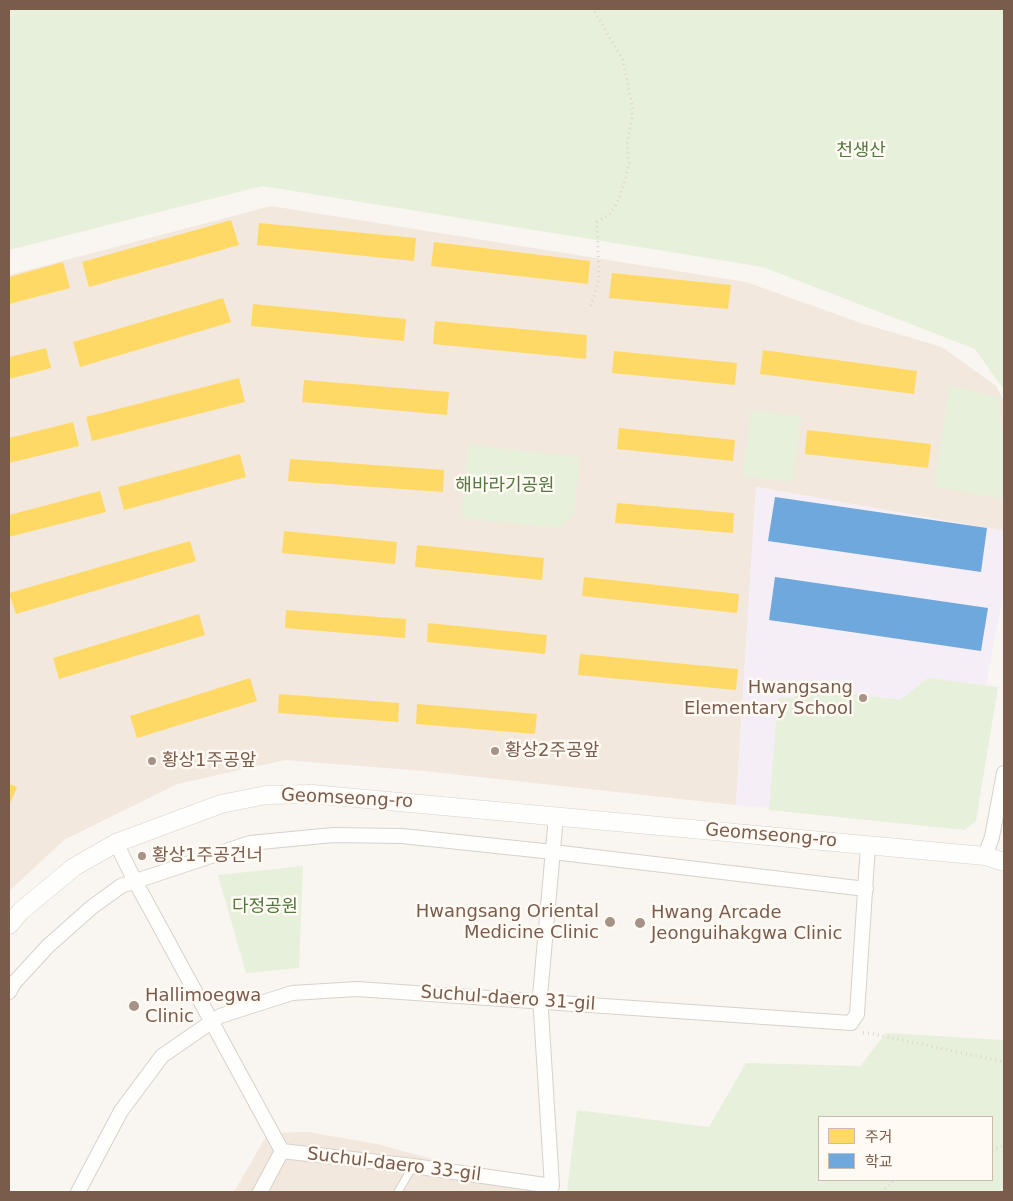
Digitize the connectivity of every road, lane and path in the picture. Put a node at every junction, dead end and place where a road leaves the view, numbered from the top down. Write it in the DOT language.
graph roads {
  1 [pos="593,9"];
  2 [pos="591,306"];
  3 [pos="1004,773"];
  4 [pos="556,816"];
  5 [pos="116,843"];
  6 [pos="868,845"];
  7 [pos="553,852"];
  8 [pos="985,856"];
  9 [pos="1004,862"];
  10 [pos="134,882"];
  11 [pos="866,889"];
  12 [pos="9,925"];
  13 [pos="9,992"];
  14 [pos="540,1001"];
  15 [pos="211,1022"];
  16 [pos="282,1151"];
  17 [pos="413,1166"];
  18 [pos="893,1181"];
  19 [pos="551,1189"];
  20 [pos="78,1192"];
  21 [pos="260,1192"];
  22 [pos="398,1192"];
  23 [pos="881,1192"];
  1 -- 2 [label="path"];
  3 -- 8 [label="street"];
  4 -- 5 [label="street, Geomseong-ro"];
  4 -- 6 [label="street, Geomseong-ro"];
  4 -- 7 [label="street"];
  5 -- 10 [label="street"];
  5 -- 12 [label="street, Geomseong-ro"];
  6 -- 8 [label="street, Geomseong-ro"];
  6 -- 11 [label="street, Suchul-daero 31-gil"];
  7 -- 10 [label="street"];
  7 -- 11 [label="street"];
  7 -- 14 [label="street"];
  8 -- 9 [label="street, Geomseong-ro"];
  10 -- 13 [label="street"];
  10 -- 15 [label="street"];
  11 -- 14 [label="street, Suchul-daero 31-gil"];
  14 -- 15 [label="street, Suchul-daero 31-gil"];
  14 -- 19 [label="street"];
  15 -- 16 [label="street"];
  15 -- 20 [label="street, Suchul-daero 31-gil"];
  16 -- 17 [label="street, Suchul-daero 33-gil"];
  16 -- 21 [label="street, Suchul-daero 33-gil"];
  17 -- 19 [label="street, Suchul-daero 33-gil"];
  17 -- 22 [label="lane"];
  18 -- 23 [label="path"];
}
